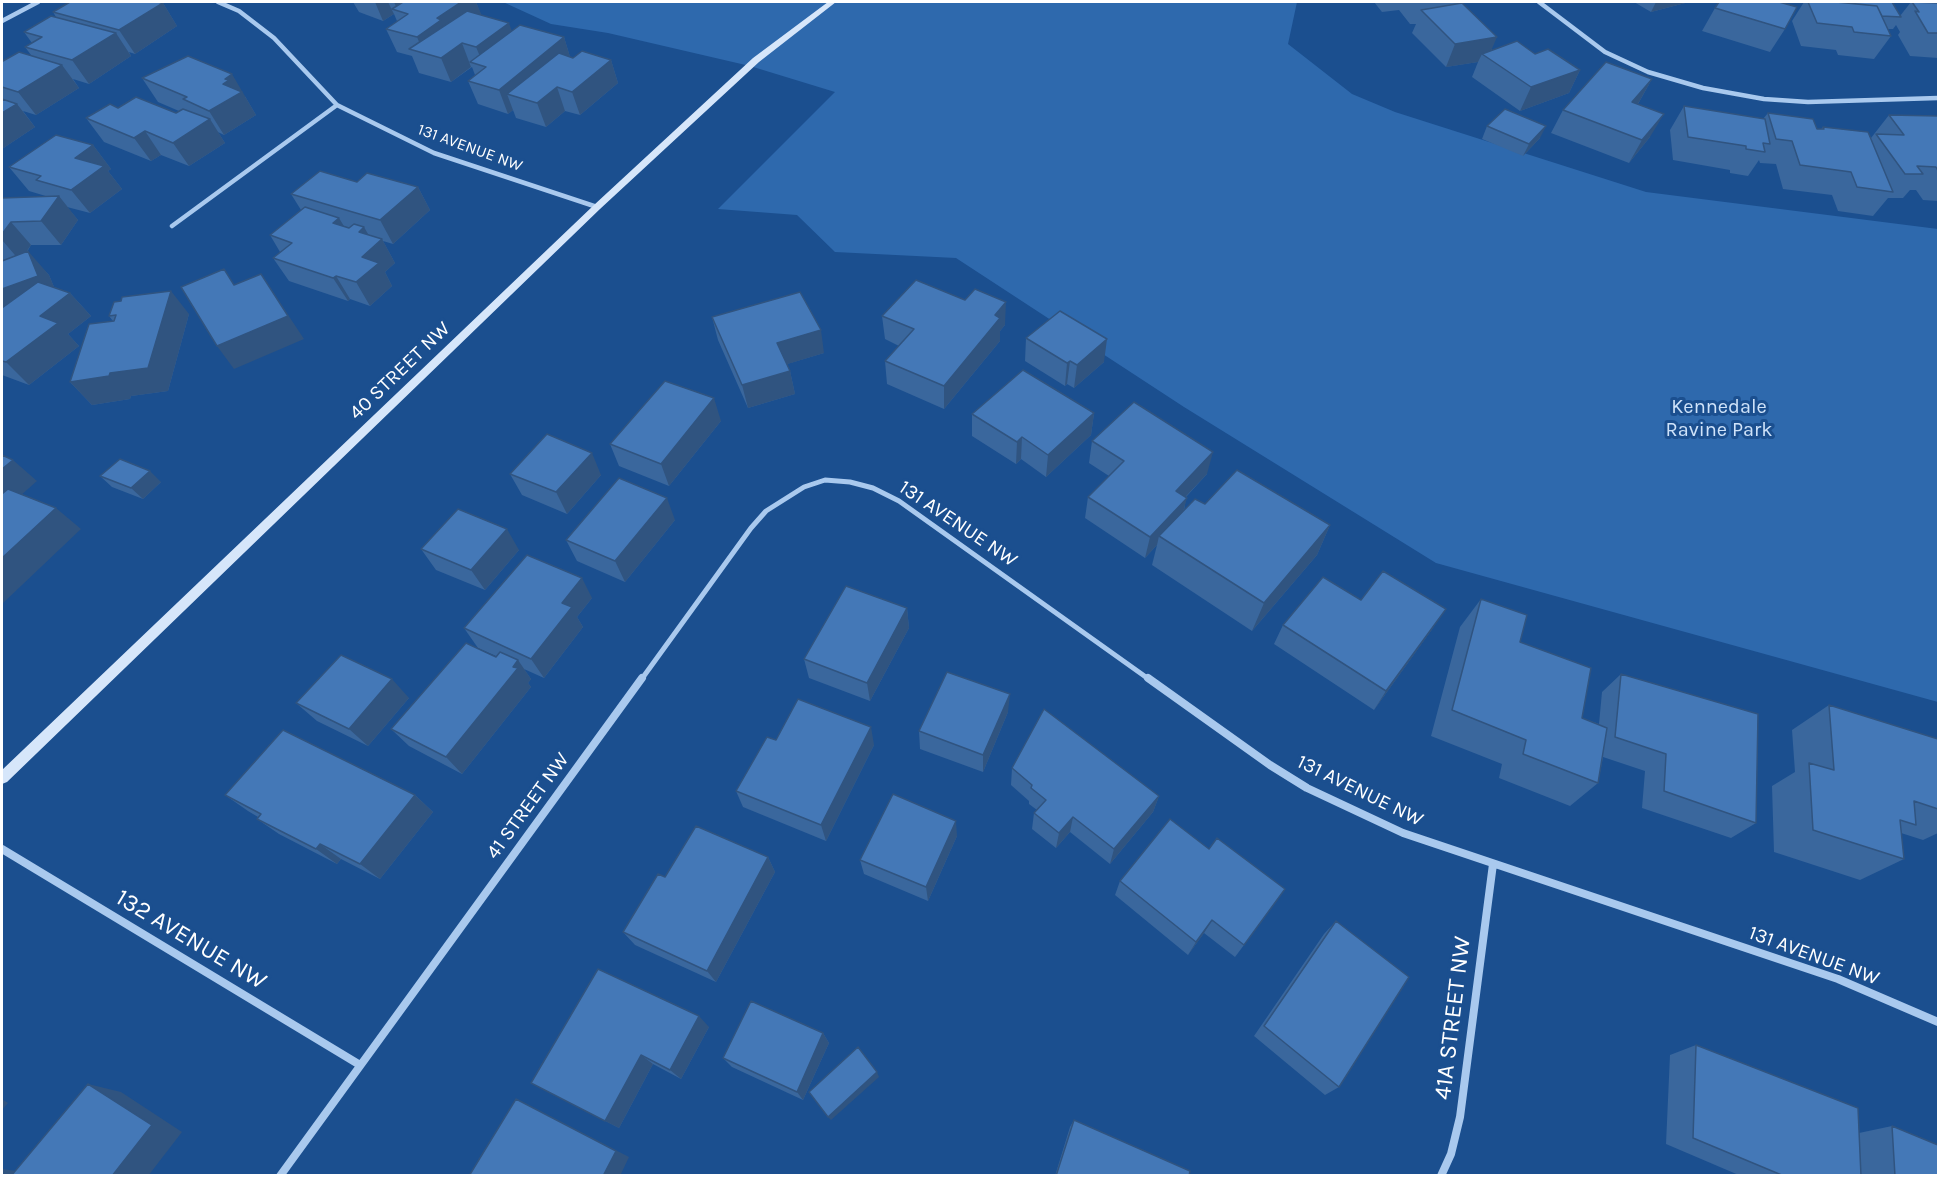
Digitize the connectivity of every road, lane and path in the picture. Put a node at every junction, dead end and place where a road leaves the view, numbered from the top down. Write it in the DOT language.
graph roads {
  1 [pos="38,2"];
  2 [pos="218,2"];
  3 [pos="832,2"];
  4 [pos="1539,2"];
  5 [pos="2,21"];
  6 [pos="1938,98"];
  7 [pos="337,105"];
  8 [pos="597,207"];
  9 [pos="172,226"];
  10 [pos="825,480"];
  11 [pos="2,778"];
  12 [pos="2,849"];
  13 [pos="1493,864"];
  14 [pos="1938,1022"];
  15 [pos="360,1065"];
  16 [pos="280,1176"];
  17 [pos="1442,1176"];
  1 -- 5 [label="street"];
  2 -- 7 [label="street, 131 AVENUE NW"];
  3 -- 8 [label="street, 40 STREET NW"];
  4 -- 6 [label="street"];
  7 -- 8 [label="street, 131 AVENUE NW"];
  7 -- 9 [label="street"];
  8 -- 11 [label="street, 40 STREET NW"];
  10 -- 13 [label="street, 131 AVENUE NW"];
  10 -- 15 [label="street, 41 STREET NW"];
  12 -- 15 [label="street, 132 AVENUE NW"];
  13 -- 14 [label="street, 131 AVENUE NW"];
  13 -- 17 [label="street, 41A STREET NW"];
  15 -- 16 [label="street, 41 STREET NW"];
}
